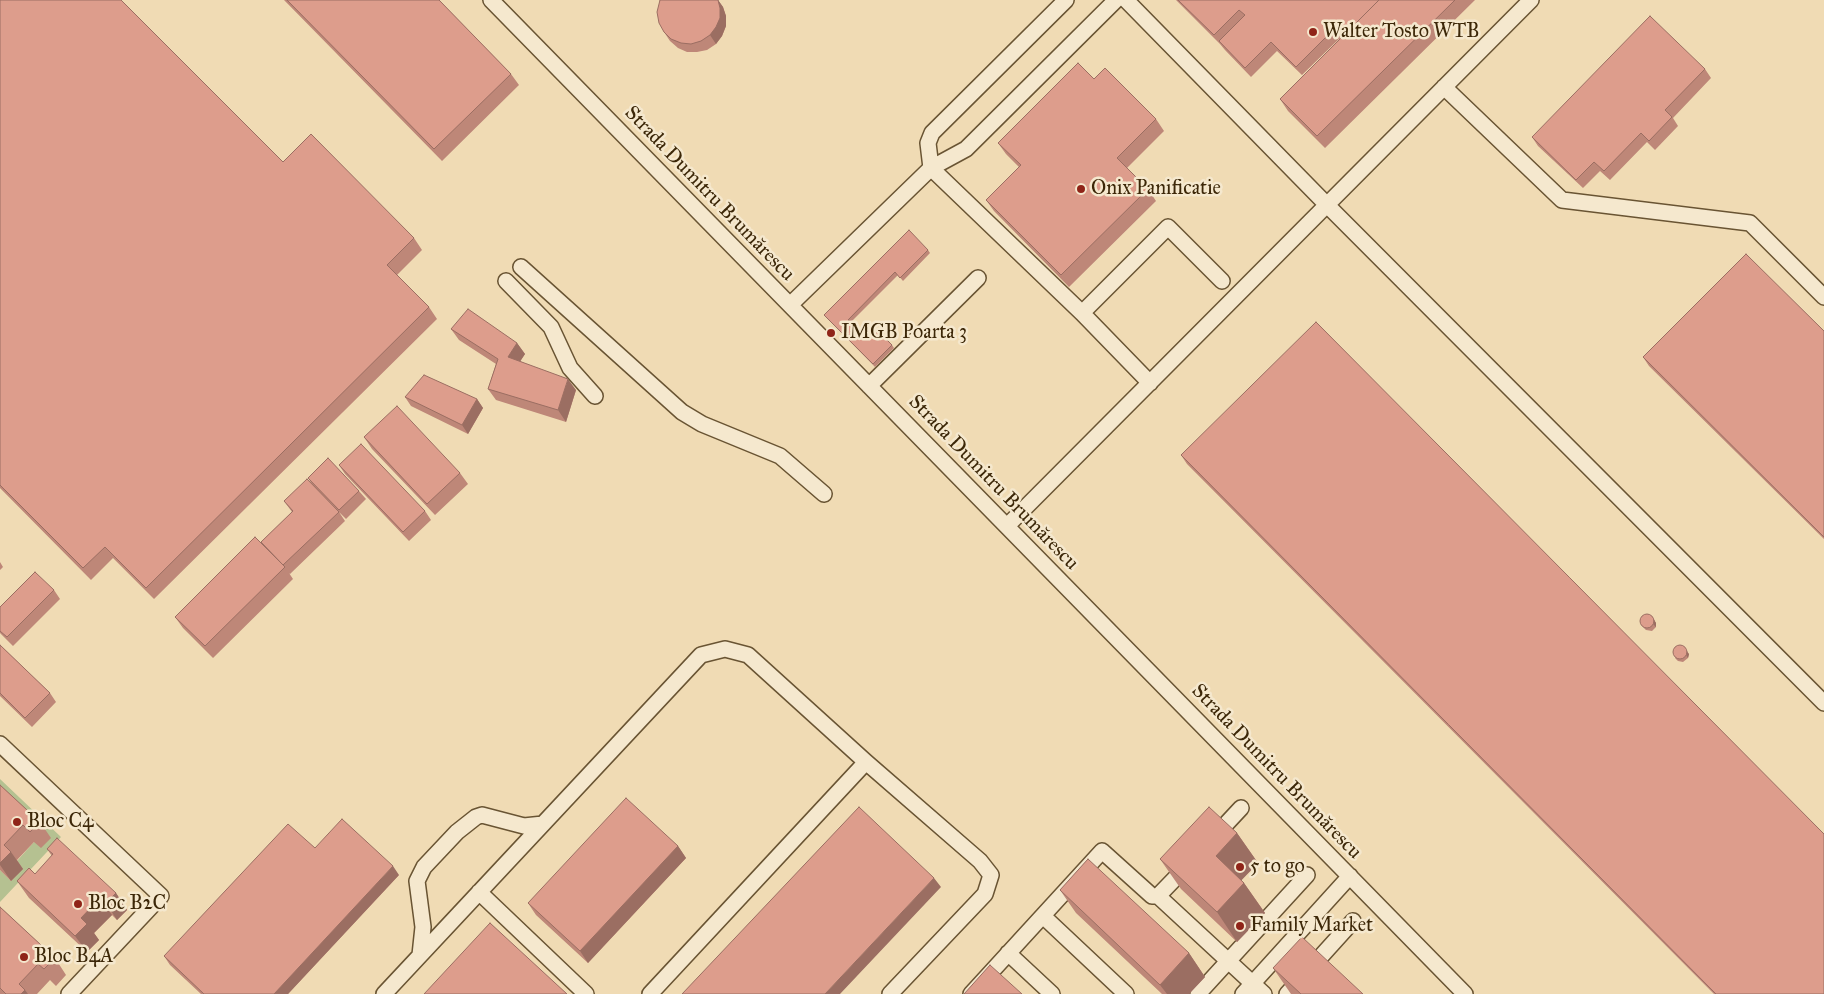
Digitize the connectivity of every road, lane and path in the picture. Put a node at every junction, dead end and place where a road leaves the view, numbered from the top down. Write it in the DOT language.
graph roads {
  1 [pos="491,0"];
  2 [pos="1066,0"];
  3 [pos="1116,0"];
  4 [pos="1126,0"];
  5 [pos="1531,0"];
  6 [pos="1444,87"];
  7 [pos="932,168"];
  8 [pos="1327,205"];
  9 [pos="521,267"];
  10 [pos="978,278"];
  11 [pos="506,281"];
  12 [pos="1222,281"];
  13 [pos="1824,297"];
  14 [pos="790,305"];
  15 [pos="1082,313"];
  16 [pos="1150,383"];
  17 [pos="869,386"];
  18 [pos="595,396"];
  19 [pos="824,494"];
  20 [pos="1007,526"];
  21 [pos="1824,703"];
  22 [pos="0,744"];
  23 [pos="866,762"];
  24 [pos="1241,808"];
  25 [pos="543,824"];
  26 [pos="1307,875"];
  27 [pos="1350,876"];
  28 [pos="479,892"];
  29 [pos="1158,896"];
  30 [pos="1043,916"];
  31 [pos="1353,921"];
  32 [pos="1008,954"];
  33 [pos="420,955"];
  34 [pos="1229,960"];
  35 [pos="1248,989"];
  36 [pos="70,994"];
  37 [pos="384,994"];
  38 [pos="586,994"];
  39 [pos="650,994"];
  40 [pos="890,994"];
  41 [pos="971,994"];
  42 [pos="1052,994"];
  43 [pos="1126,994"];
  44 [pos="1198,994"];
  45 [pos="1264,994"];
  46 [pos="1287,994"];
  47 [pos="1465,994"];
  1 -- 14 [label="street, Strada Dumitru Brumărescu"];
  2 -- 7 [label="street"];
  3 -- 7 [label="street"];
  4 -- 8 [label="street"];
  5 -- 6 [label="street"];
  6 -- 8 [label="street"];
  6 -- 13 [label="street"];
  7 -- 14 [label="street"];
  7 -- 15 [label="street"];
  8 -- 16 [label="street"];
  8 -- 21 [label="street"];
  9 -- 19 [label="street"];
  10 -- 17 [label="street"];
  11 -- 18 [label="street"];
  12 -- 15 [label="street"];
  14 -- 17 [label="street, Strada Dumitru Brumărescu"];
  15 -- 16 [label="street"];
  16 -- 20 [label="street"];
  17 -- 20 [label="street, Strada Dumitru Brumărescu"];
  20 -- 27 [label="street, Strada Dumitru Brumărescu"];
  22 -- 36 [label="street"];
  23 -- 25 [label="street"];
  23 -- 39 [label="street"];
  23 -- 40 [label="street"];
  24 -- 29 [label="street"];
  25 -- 28 [label="street"];
  25 -- 33 [label="street"];
  26 -- 34 [label="street"];
  27 -- 35 [label="street"];
  27 -- 47 [label="street, Strada Dumitru Brumărescu"];
  28 -- 33 [label="street"];
  28 -- 38 [label="street"];
  29 -- 30 [label="street"];
  29 -- 34 [label="street"];
  30 -- 32 [label="street"];
  30 -- 43 [label="street"];
  31 -- 46 [label="street"];
  32 -- 41 [label="street"];
  32 -- 42 [label="street"];
  33 -- 37 [label="street"];
  34 -- 35 [label="street"];
  34 -- 44 [label="street"];
  35 -- 45 [label="street"];
}
